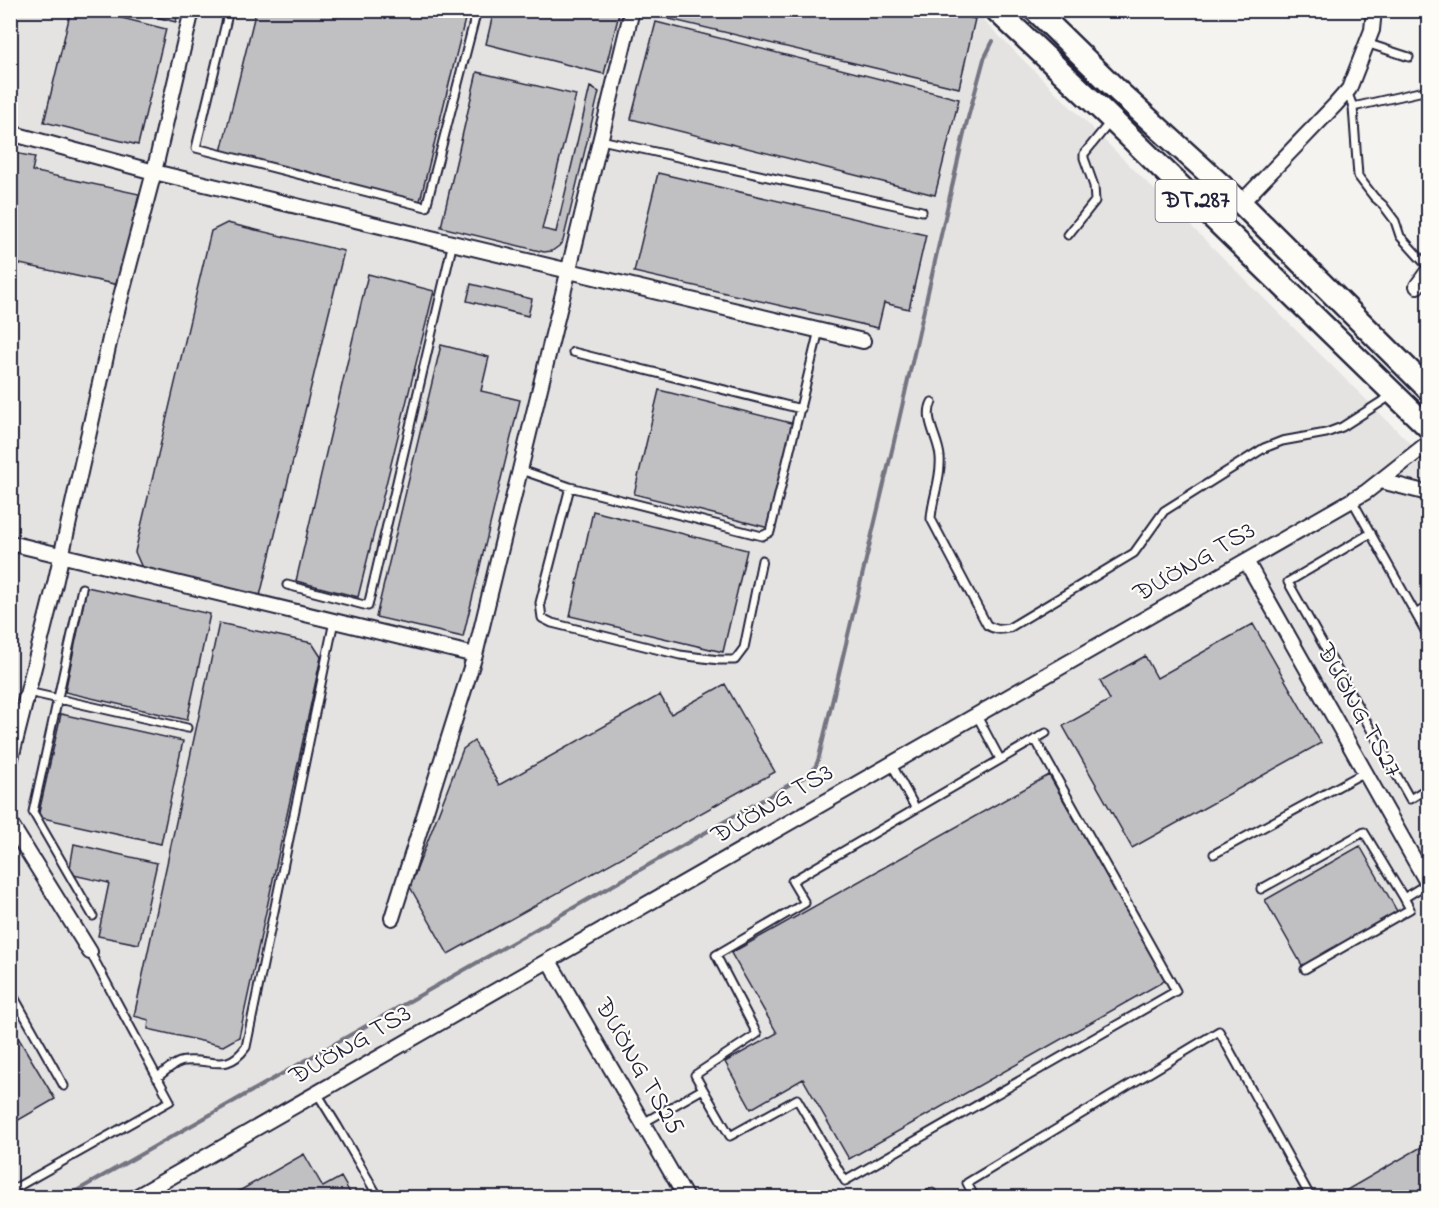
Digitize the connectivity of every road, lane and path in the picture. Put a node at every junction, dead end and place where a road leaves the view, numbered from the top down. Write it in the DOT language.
graph roads {
  1 [pos="192,10"];
  2 [pos="229,10"];
  3 [pos="477,10"];
  4 [pos="632,10"];
  5 [pos="996,10"];
  6 [pos="1035,10"];
  7 [pos="1374,10"];
  8 [pos="1366,43"];
  9 [pos="1409,57"];
  10 [pos="1428,90"];
  11 [pos="1347,91"];
  12 [pos="1119,92"];
  13 [pos="1353,107"];
  14 [pos="1107,115"];
  15 [pos="10,133"];
  16 [pos="601,140"];
  17 [pos="154,171"];
  18 [pos="1241,203"];
  19 [pos="922,211"];
  20 [pos="1068,234"];
  21 [pos="453,242"];
  22 [pos="1428,269"];
  23 [pos="570,270"];
  24 [pos="1418,286"];
  25 [pos="819,330"];
  26 [pos="863,340"];
  27 [pos="573,352"];
  28 [pos="1428,389"];
  29 [pos="1395,393"];
  30 [pos="932,402"];
  31 [pos="801,409"];
  32 [pos="1428,427"];
  33 [pos="1428,443"];
  34 [pos="521,470"];
  35 [pos="1381,481"];
  36 [pos="570,487"];
  37 [pos="1428,493"];
  38 [pos="1352,500"];
  39 [pos="1371,533"];
  40 [pos="10,543"];
  41 [pos="61,555"];
  42 [pos="762,560"];
  43 [pos="1246,561"];
  44 [pos="287,585"];
  45 [pos="82,588"];
  46 [pos="1428,606"];
  47 [pos="1416,614"];
  48 [pos="334,621"];
  49 [pos="1428,636"];
  50 [pos="475,655"];
  51 [pos="28,692"];
  52 [pos="57,698"];
  53 [pos="977,716"];
  54 [pos="187,728"];
  55 [pos="1046,733"];
  56 [pos="1035,739"];
  57 [pos="1000,759"];
  58 [pos="10,762"];
  59 [pos="892,765"];
  60 [pos="1365,772"];
  61 [pos="1428,788"];
  62 [pos="916,809"];
  63 [pos="10,823"];
  64 [pos="1214,854"];
  65 [pos="1428,884"];
  66 [pos="1261,890"];
  67 [pos="1404,898"];
  68 [pos="93,916"];
  69 [pos="392,918"];
  70 [pos="90,952"];
  71 [pos="549,961"];
  72 [pos="1305,969"];
  73 [pos="10,990"];
  74 [pos="157,1078"];
  75 [pos="64,1086"];
  76 [pos="703,1089"];
  77 [pos="317,1093"];
  78 [pos="643,1123"];
  79 [pos="10,1191"];
  80 [pos="134,1197"];
  81 [pos="379,1197"];
  82 [pos="686,1197"];
  83 [pos="924,1197"];
  84 [pos="934,1197"];
  85 [pos="975,1197"];
  86 [pos="1311,1197"];
  1 -- 17 [label="street"];
  2 -- 3 [label="lane"];
  4 -- 16 [label="street"];
  5 -- 14 [label="main road, ĐT.287"];
  6 -- 12 [label="main road, ĐT.287"];
  7 -- 8 [label="street"];
  8 -- 9 [label="lane"];
  8 -- 11 [label="street"];
  10 -- 13 [label="lane"];
  11 -- 13 [label="lane"];
  11 -- 18 [label="street"];
  12 -- 14 [label="main road"];
  12 -- 18 [label="main road, ĐT.287"];
  13 -- 22 [label="lane"];
  14 -- 20 [label="lane"];
  14 -- 29 [label="main road, ĐT.287"];
  15 -- 17 [label="street"];
  16 -- 19 [label="lane"];
  16 -- 23 [label="street"];
  17 -- 21 [label="street"];
  17 -- 41 [label="street"];
  18 -- 28 [label="main road, ĐT.287"];
  21 -- 23 [label="street"];
  21 -- 44 [label="lane"];
  22 -- 24 [label="street"];
  23 -- 25 [label="street"];
  23 -- 34 [label="street"];
  25 -- 26 [label="street"];
  25 -- 31 [label="lane"];
  27 -- 31 [label="lane"];
  29 -- 30 [label="lane"];
  29 -- 32 [label="main road, ĐT.287"];
  31 -- 36 [label="lane"];
  33 -- 35 [label="street, ĐƯỜNG TS3"];
  34 -- 36 [label="lane"];
  34 -- 50 [label="street"];
  35 -- 37 [label="street"];
  35 -- 38 [label="street, ĐƯỜNG TS3"];
  36 -- 42 [label="lane"];
  38 -- 39 [label="lane"];
  38 -- 43 [label="street, ĐƯỜNG TS3"];
  39 -- 47 [label="lane"];
  39 -- 61 [label="lane"];
  40 -- 41 [label="street"];
  41 -- 48 [label="street"];
  41 -- 51 [label="street"];
  43 -- 53 [label="street, ĐƯỜNG TS3"];
  43 -- 60 [label="street, ĐƯỜNG TS27"];
  45 -- 52 [label="lane"];
  46 -- 47 [label="lane"];
  47 -- 49 [label="lane"];
  48 -- 50 [label="street"];
  48 -- 74 [label="lane"];
  50 -- 69 [label="street"];
  51 -- 52 [label="lane"];
  51 -- 58 [label="street"];
  52 -- 54 [label="lane"];
  52 -- 68 [label="lane"];
  53 -- 57 [label="lane"];
  53 -- 59 [label="street, ĐƯỜNG TS3"];
  55 -- 56 [label="lane"];
  56 -- 57 [label="lane"];
  56 -- 76 [label="lane"];
  57 -- 62 [label="lane"];
  59 -- 62 [label="lane"];
  59 -- 71 [label="street, ĐƯỜNG TS3"];
  60 -- 64 [label="lane"];
  60 -- 65 [label="street, ĐƯỜNG TS27"];
  62 -- 76 [label="lane"];
  63 -- 70 [label="street"];
  65 -- 67 [label="lane"];
  66 -- 67 [label="lane"];
  67 -- 72 [label="lane"];
  70 -- 74 [label="lane"];
  71 -- 77 [label="street, ĐƯỜNG TS3"];
  71 -- 78 [label="street, ĐƯỜNG TS25"];
  73 -- 75 [label="lane"];
  74 -- 79 [label="lane"];
  76 -- 78 [label="lane"];
  77 -- 80 [label="street, ĐƯỜNG TS3"];
  77 -- 81 [label="lane"];
  78 -- 82 [label="street, ĐƯỜNG TS25"];
  83 -- 84 [label="lane"];
  85 -- 86 [label="lane"];
}
